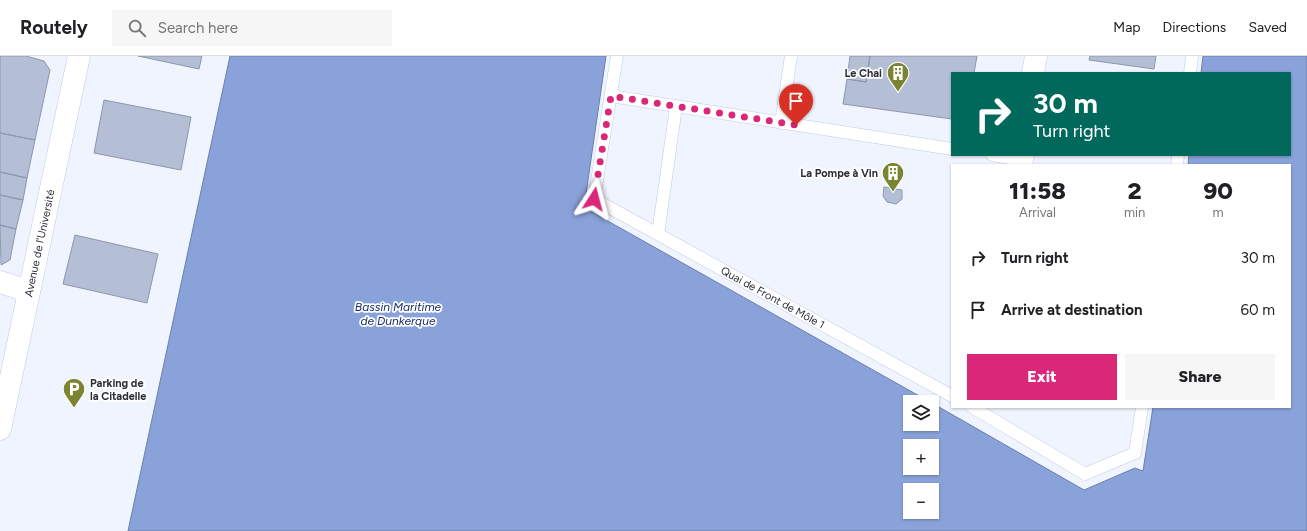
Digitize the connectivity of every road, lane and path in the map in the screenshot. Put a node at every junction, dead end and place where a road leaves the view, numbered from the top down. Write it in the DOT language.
graph roads {
  1 [pos="79,56"];
  2 [pos="617,56"];
  3 [pos="791,56"];
  4 [pos="1036,56"];
  5 [pos="1192,56"];
  6 [pos="1033,72"];
  7 [pos="1190,72"];
  8 [pos="611,96"];
  9 [pos="676,107"];
  10 [pos="781,123"];
  11 [pos="951,149"];
  12 [pos="998,156"];
  13 [pos="1022,160"];
  14 [pos="658,234"];
  15 [pos="0,282"];
  16 [pos="28,291"];
  17 [pos="951,395"];
  18 [pos="1142,408"];
  19 [pos="984,410"];
  20 [pos="0,429"];
  1 -- 16 [label="street, Avenue de l'Université"];
  2 -- 8 [label="lane"];
  3 -- 10 [label="lane"];
  4 -- 6 [label="street"];
  5 -- 7 [label="lane"];
  8 -- 9 [label="lane"];
  8 -- 14 [label="lane, Quai de Front de Môle 1"];
  9 -- 10 [label="lane"];
  9 -- 14 [label="lane"];
  10 -- 11 [label="lane"];
  12 -- 13 [label="lane"];
  14 -- 17 [label="lane, Quai de Front de Môle 1"];
  15 -- 16 [label="street"];
  16 -- 20 [label="street, Avenue de l'Université"];
  18 -- 19 [label="lane"];
}
